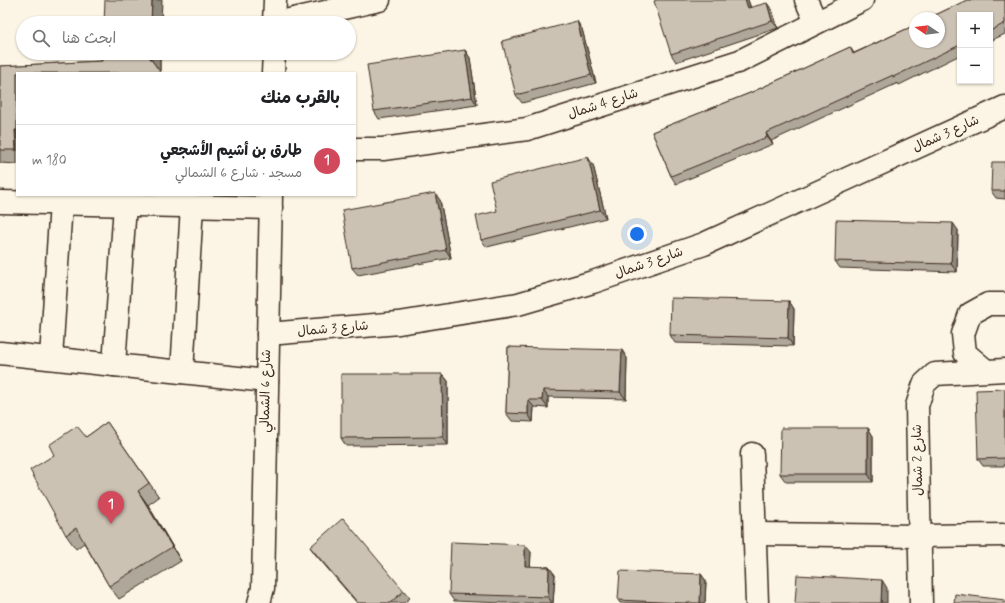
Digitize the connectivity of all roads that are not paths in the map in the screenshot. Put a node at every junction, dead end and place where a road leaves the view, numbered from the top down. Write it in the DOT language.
graph roads {
  1 [pos="275,0"];
  2 [pos="379,0"];
  3 [pos="806,0"];
  4 [pos="862,0"];
  5 [pos="275,16"];
  6 [pos="307,16"];
  7 [pos="816,22"];
  8 [pos="274,60"];
  9 [pos="273,72"];
  10 [pos="1005,107"];
  11 [pos="356,149"];
  12 [pos="0,202"];
  13 [pos="271,202"];
  14 [pos="61,203"];
  15 [pos="125,205"];
  16 [pos="192,206"];
  17 [pos="1005,304"];
  18 [pos="268,334"];
  19 [pos="0,353"];
  20 [pos="51,358"];
  21 [pos="114,365"];
  22 [pos="995,370"];
  23 [pos="182,372"];
  24 [pos="266,381"];
  25 [pos="752,454"];
  26 [pos="755,534"];
  27 [pos="1005,535"];
  28 [pos="920,536"];
  29 [pos="263,598"];
  30 [pos="757,603"];
  31 [pos="921,603"];
  1 -- 5 [label="street"];
  2 -- 6 [label="street"];
  3 -- 7 [label="street"];
  4 -- 7 [label="street, شارع 4 شمال"];
  7 -- 11 [label="street, شارع 4 شمال"];
  8 -- 9 [label="street"];
  10 -- 18 [label="street, شارع 3 شمال"];
  12 -- 14 [label="street"];
  13 -- 16 [label="street"];
  13 -- 18 [label="street, شارع 6 الشمالي"];
  14 -- 15 [label="street"];
  14 -- 20 [label="street"];
  15 -- 16 [label="street"];
  15 -- 21 [label="street"];
  16 -- 23 [label="street"];
  17 -- 22 [label="street, شارع 2 شمال"];
  18 -- 24 [label="street, شارع 6 الشمالي"];
  19 -- 20 [label="street"];
  20 -- 21 [label="street"];
  21 -- 23 [label="street"];
  22 -- 28 [label="street, شارع 2 شمال"];
  23 -- 24 [label="street"];
  24 -- 29 [label="street, شارع 6 الشمالي"];
  25 -- 26 [label="street"];
  26 -- 28 [label="street"];
  26 -- 30 [label="street"];
  27 -- 28 [label="street"];
  28 -- 31 [label="street, شارع 2 شمال"];
}
